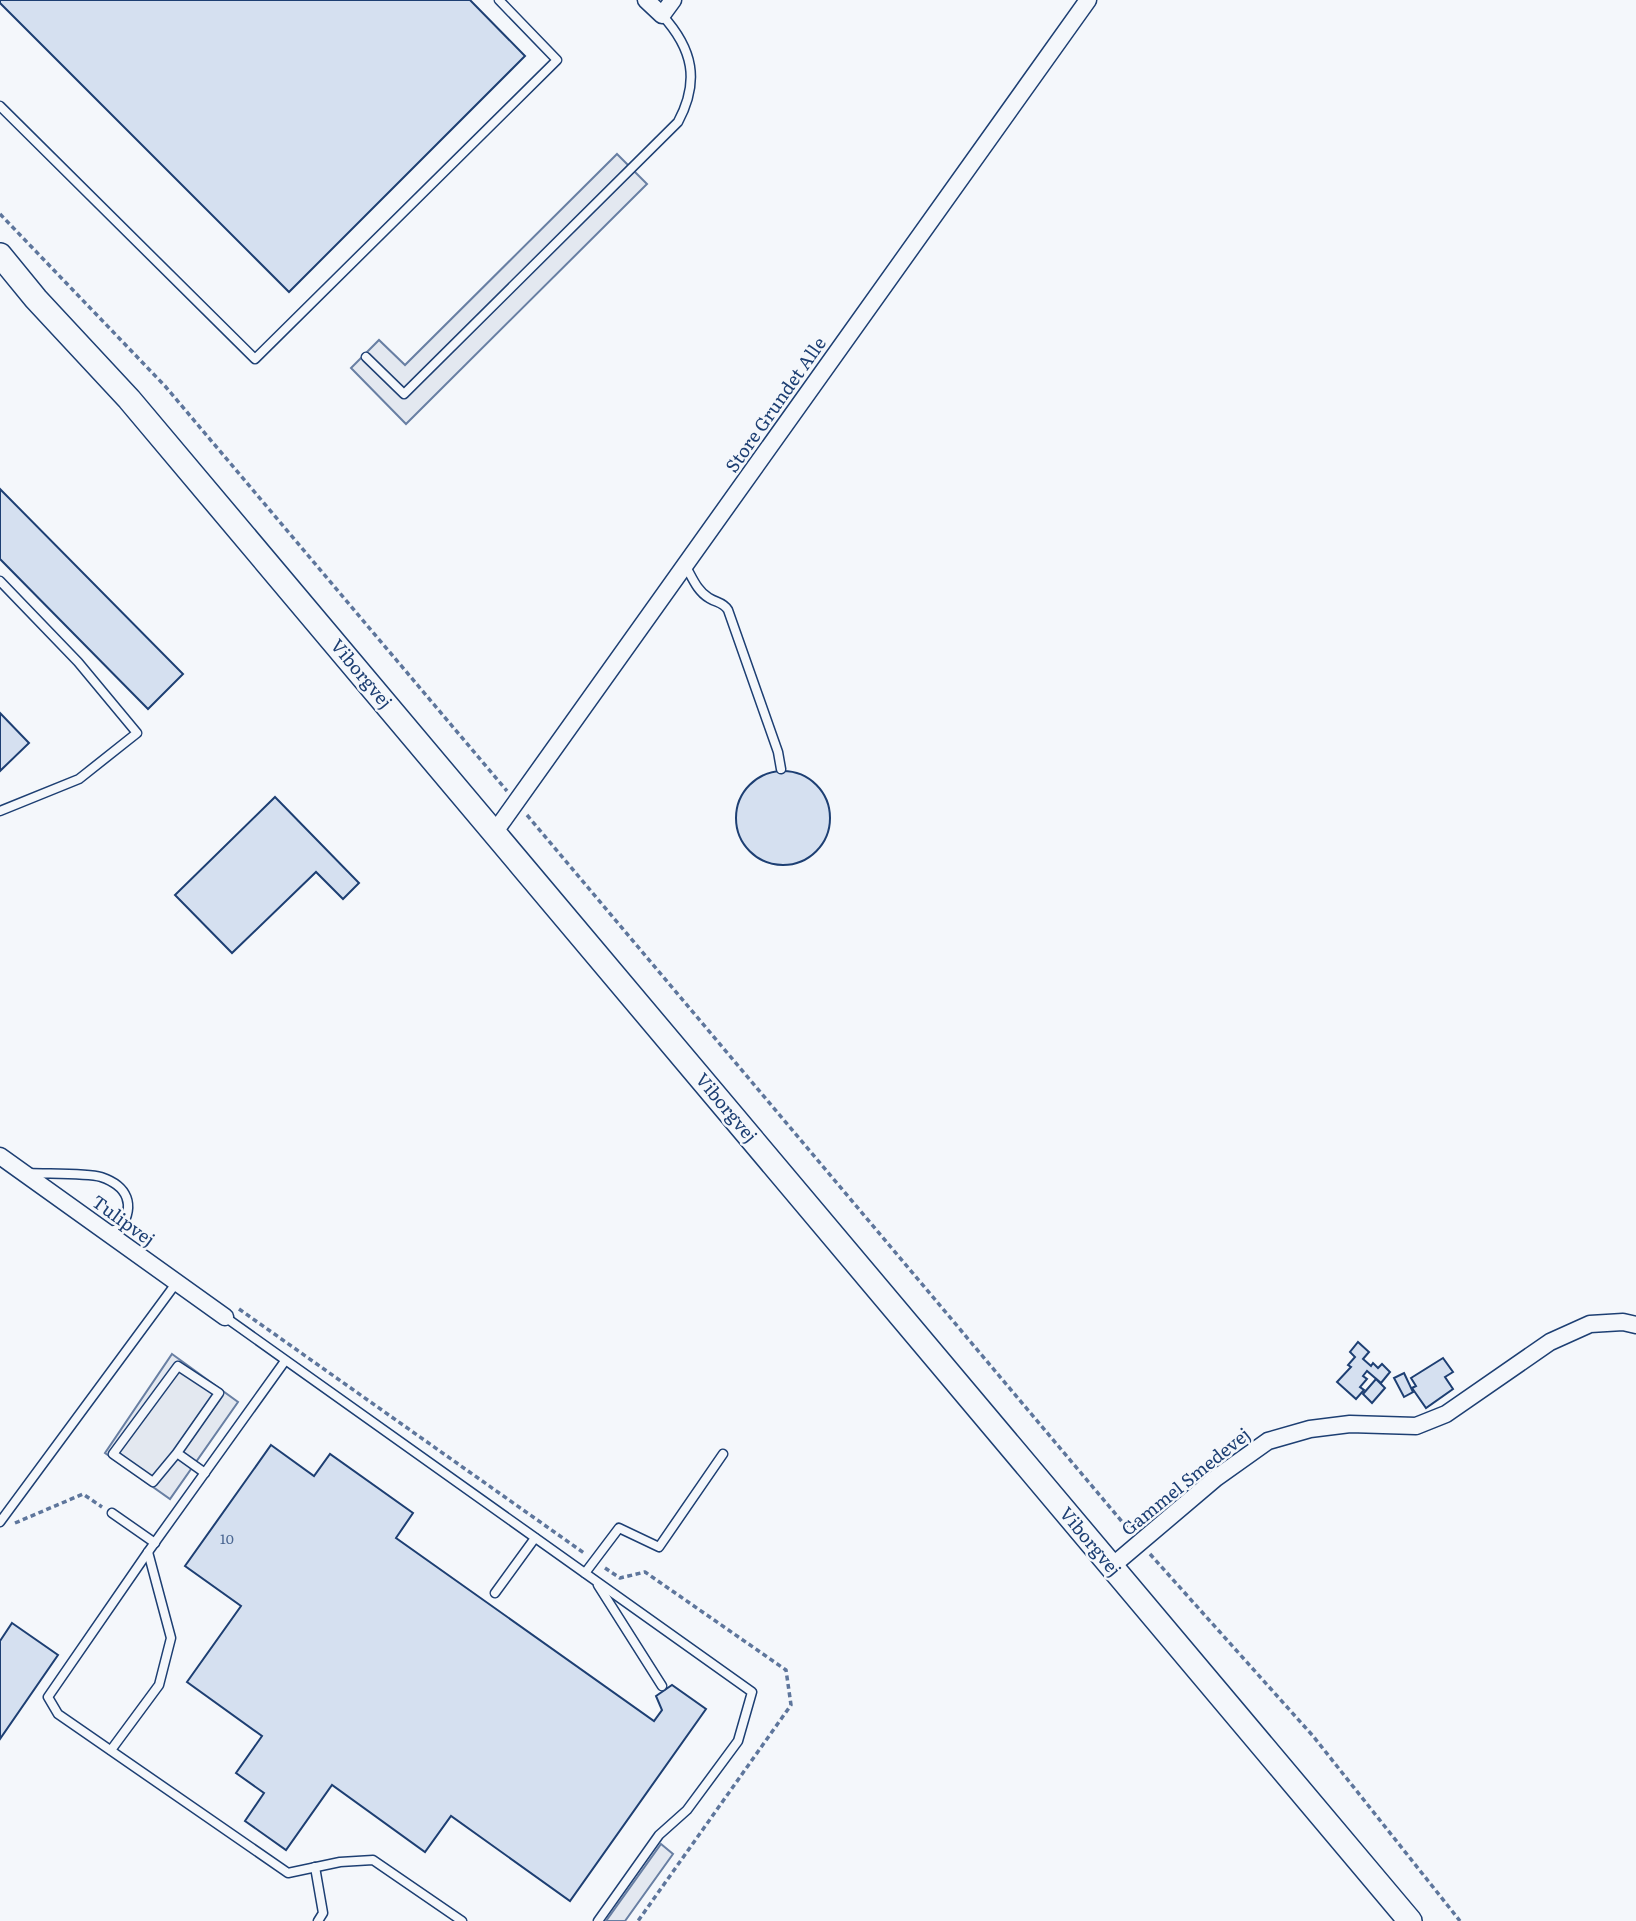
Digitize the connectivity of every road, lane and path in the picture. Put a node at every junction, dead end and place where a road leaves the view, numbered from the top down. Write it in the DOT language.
graph roads {
  1 [pos="499,0"];
  2 [pos="646,0"];
  3 [pos="673,0"];
  4 [pos="1088,0"];
  5 [pos="662,15"];
  6 [pos="0,106"];
  7 [pos="0,214"];
  8 [pos="0,255"];
  9 [pos="0,268"];
  10 [pos="36,299"];
  11 [pos="366,357"];
  12 [pos="685,565"];
  13 [pos="0,581"];
  14 [pos="781,769"];
  15 [pos="516,802"];
  16 [pos="0,811"];
  17 [pos="494,833"];
  18 [pos="0,1156"];
  19 [pos="23,1172"];
  20 [pos="106,1232"];
  21 [pos="177,1282"];
  22 [pos="227,1318"];
  23 [pos="1636,1325"];
  24 [pos="285,1361"];
  25 [pos="177,1454"];
  26 [pos="723,1454"];
  27 [pos="205,1474"];
  28 [pos="112,1513"];
  29 [pos="0,1522"];
  30 [pos="12,1524"];
  31 [pos="535,1538"];
  32 [pos="155,1543"];
  33 [pos="1140,1544"];
  34 [pos="148,1552"];
  35 [pos="595,1561"];
  36 [pos="1111,1567"];
  37 [pos="585,1573"];
  38 [pos="595,1579"];
  39 [pos="495,1593"];
  40 [pos="662,1686"];
  41 [pos="111,1750"];
  42 [pos="315,1867"];
  43 [pos="318,1921"];
  44 [pos="462,1921"];
  45 [pos="598,1921"];
  46 [pos="638,1921"];
  47 [pos="1410,1921"];
  48 [pos="1460,1921"];
  1 -- 6 [label="lane"];
  2 -- 5 [label="street"];
  3 -- 5 [label="street"];
  4 -- 12 [label="street, Store Grundet Alle"];
  5 -- 11 [label="lane"];
  7 -- 15 [label="path"];
  8 -- 10 [label="street, Viborgvej"];
  9 -- 10 [label="street, Viborgvej"];
  10 -- 17 [label="street, Viborgvej"];
  12 -- 14 [label="lane"];
  12 -- 15 [label="street, Store Grundet Alle"];
  13 -- 16 [label="lane"];
  15 -- 17 [label="street, Store Grundet Alle"];
  15 -- 33 [label="path"];
  17 -- 36 [label="street, Viborgvej"];
  18 -- 19 [label="street, Tulipvej"];
  19 -- 20 [label="street, Tulipvej"];
  19 -- 20 [label="lane"];
  20 -- 21 [label="street, Tulipvej"];
  21 -- 22 [label="street, Tulipvej"];
  21 -- 29 [label="lane"];
  22 -- 24 [label="lane"];
  22 -- 35 [label="path"];
  23 -- 33 [label="street, Gammel Smedevej"];
  24 -- 27 [label="lane"];
  24 -- 31 [label="lane"];
  25 -- 25 [label="lane"];
  25 -- 27 [label="lane"];
  26 -- 35 [label="lane"];
  27 -- 32 [label="lane"];
  28 -- 30 [label="path"];
  28 -- 32 [label="lane"];
  31 -- 37 [label="lane"];
  31 -- 39 [label="lane"];
  32 -- 34 [label="lane"];
  33 -- 36 [label="street, Gammel Smedevej"];
  33 -- 48 [label="path"];
  34 -- 41 [label="lane"];
  34 -- 41 [label="lane"];
  35 -- 37 [label="lane"];
  35 -- 46 [label="path"];
  36 -- 47 [label="street, Viborgvej"];
  37 -- 38 [label="lane"];
  38 -- 40 [label="lane"];
  38 -- 45 [label="lane"];
  41 -- 42 [label="lane"];
  42 -- 43 [label="lane"];
  42 -- 44 [label="lane"];
}
